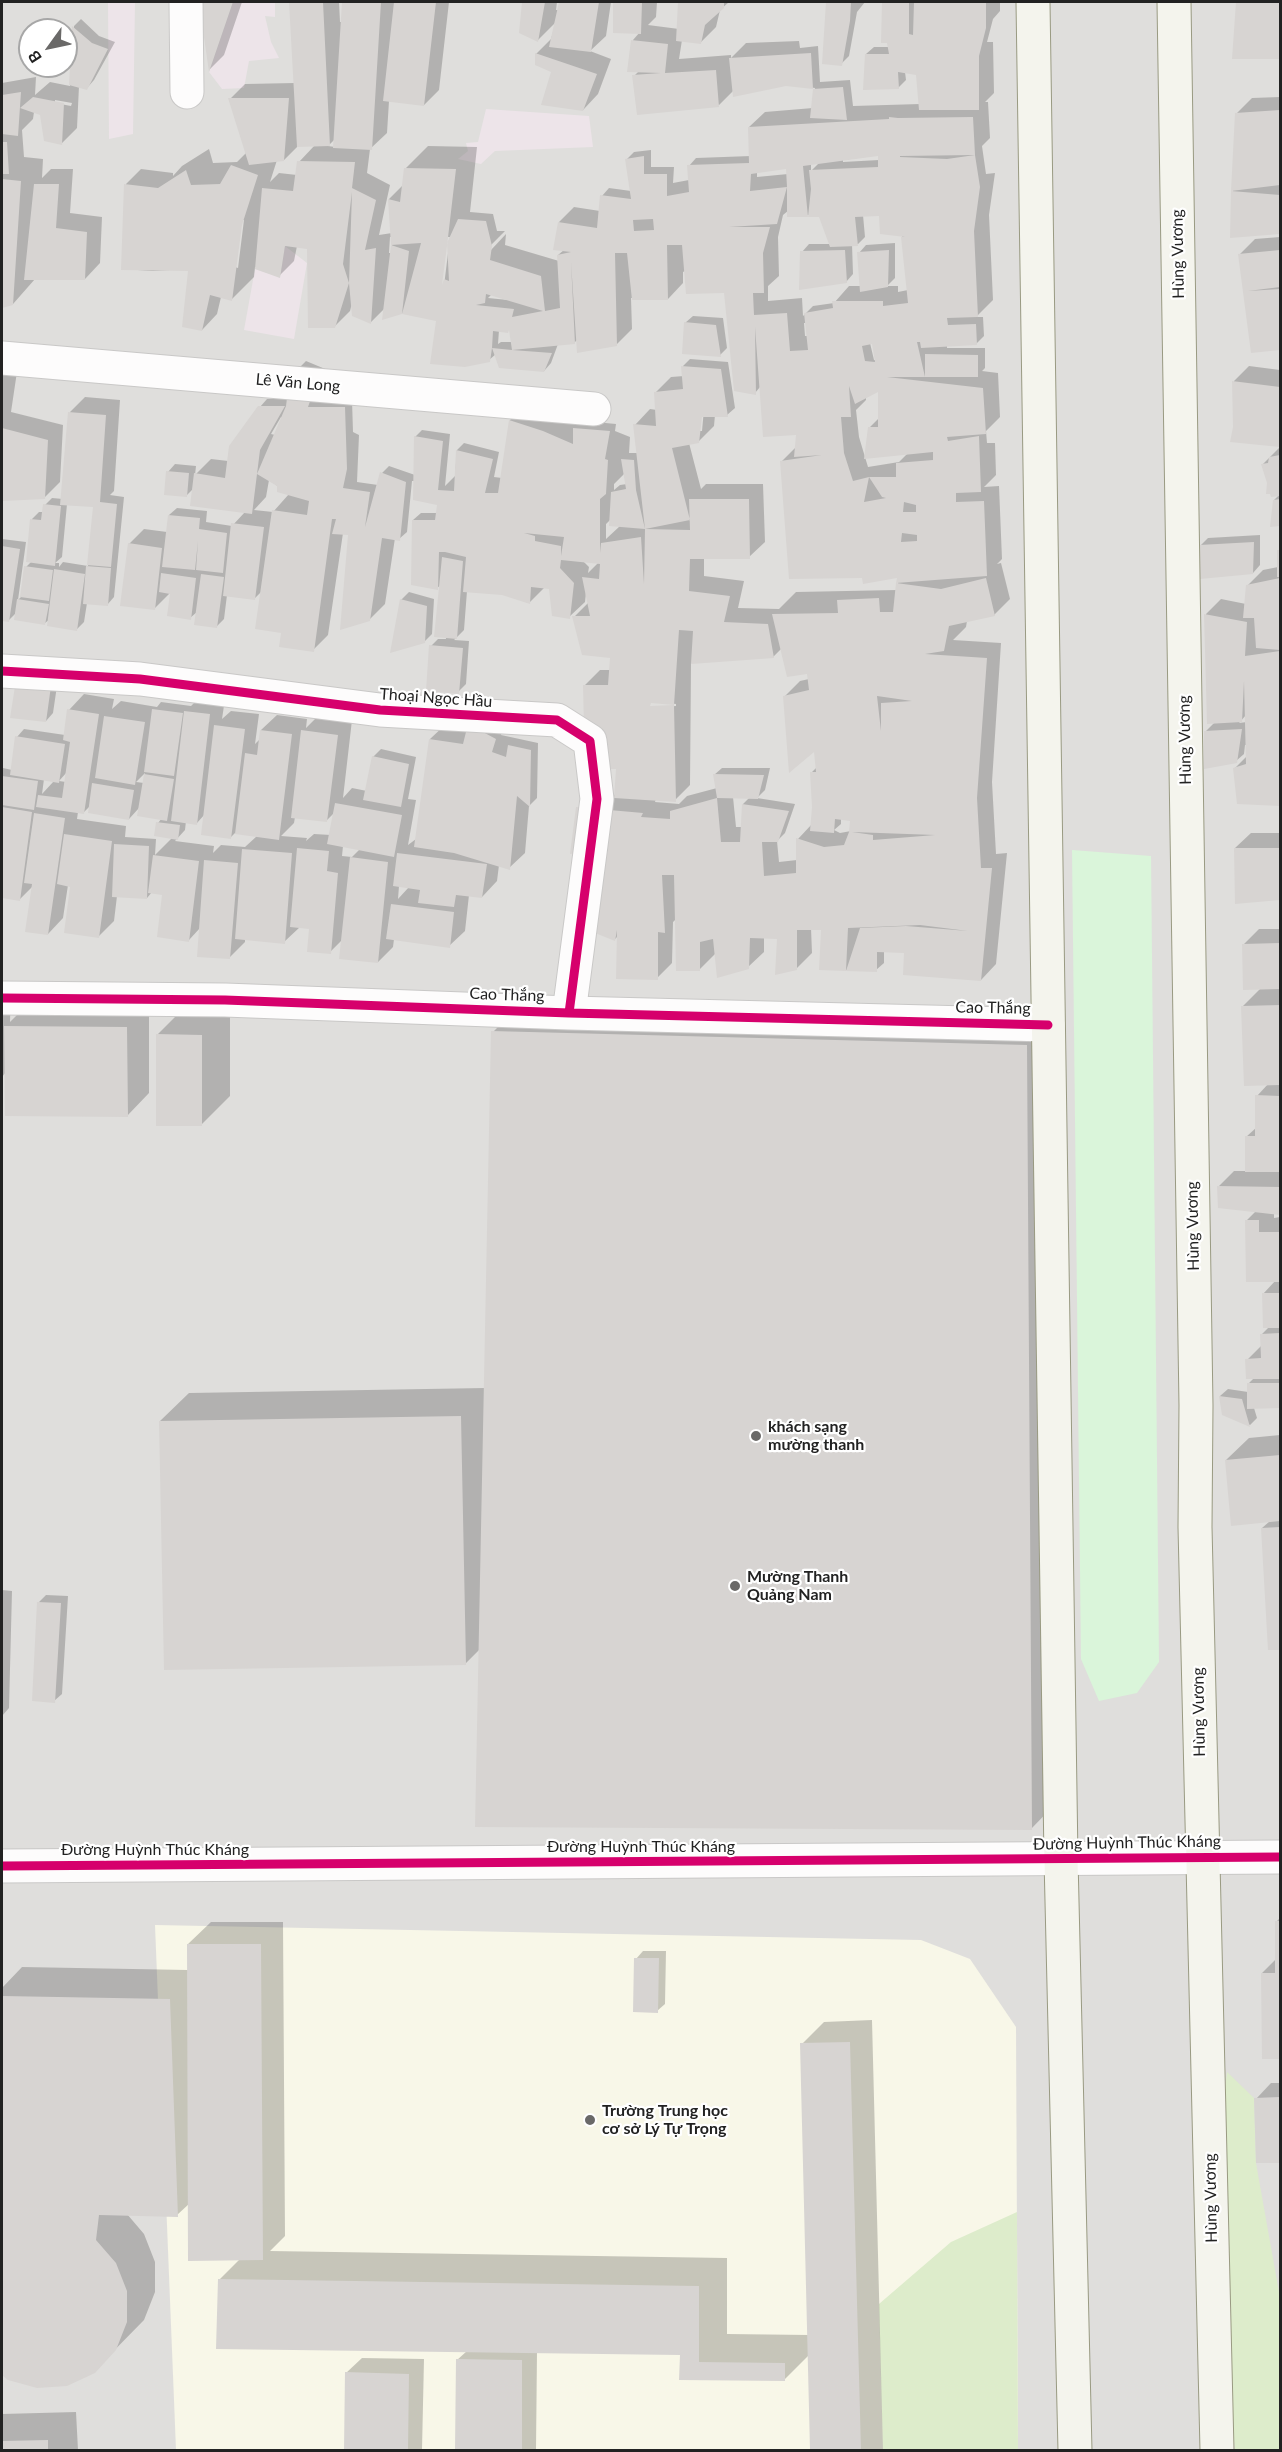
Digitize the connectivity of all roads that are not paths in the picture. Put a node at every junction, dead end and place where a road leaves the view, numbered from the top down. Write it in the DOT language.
graph roads {
  1 [pos="186,2"];
  2 [pos="1033,2"];
  3 [pos="1174,2"];
  4 [pos="187,92"];
  5 [pos="2,358"];
  6 [pos="594,409"];
  7 [pos="2,671"];
  8 [pos="2,998"];
  9 [pos="569,1013"];
  10 [pos="1048,1025"];
  11 [pos="1202,1857"];
  12 [pos="1281,1857"];
  13 [pos="1060,1859"];
  14 [pos="2,1866"];
  15 [pos="1075,2451"];
  16 [pos="1217,2451"];
  1 -- 4 [label="street"];
  2 -- 10 [label="main road"];
  3 -- 11 [label="main road, Hùng Vương"];
  5 -- 6 [label="street, Lê Văn Long"];
  7 -- 9 [label="street, Thoại Ngọc Hầu"];
  8 -- 9 [label="street, Cao Thắng"];
  9 -- 10 [label="street, Cao Thắng"];
  10 -- 13 [label="main road"];
  11 -- 12 [label="street, Đường Huỳnh Thúc Kháng"];
  11 -- 13 [label="street, Đường Huỳnh Thúc Kháng"];
  11 -- 16 [label="main road, Hùng Vương"];
  13 -- 14 [label="street, Đường Huỳnh Thúc Kháng"];
  13 -- 15 [label="main road"];
}
